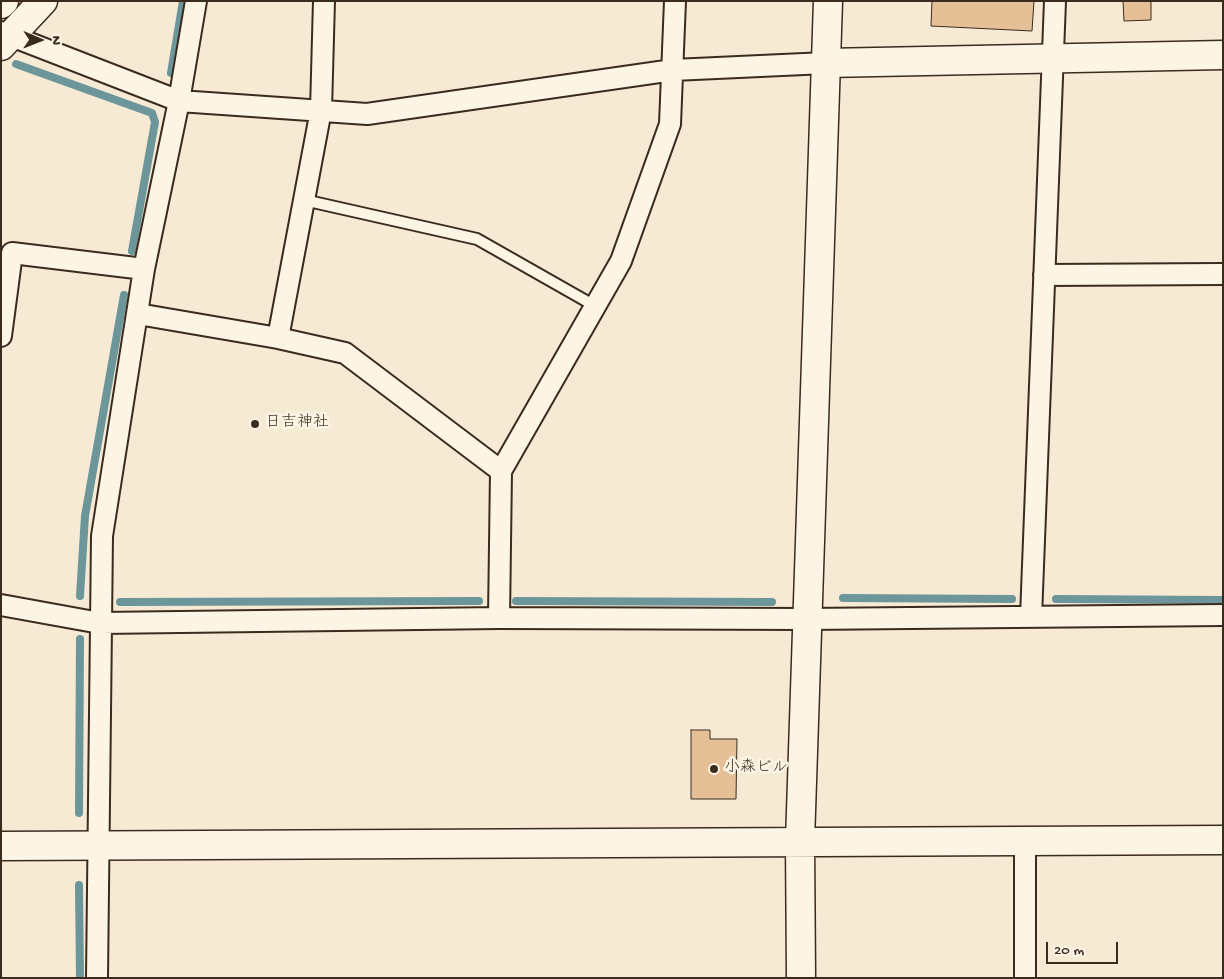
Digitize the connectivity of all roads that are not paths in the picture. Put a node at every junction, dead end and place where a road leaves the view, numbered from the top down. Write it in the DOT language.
graph roads {
  1 [pos="43,1"];
  2 [pos="196,1"];
  3 [pos="324,1"];
  4 [pos="675,1"];
  5 [pos="828,1"];
  6 [pos="1055,1"];
  7 [pos="5,38"];
  8 [pos="1223,55"];
  9 [pos="1053,58"];
  10 [pos="826,63"];
  11 [pos="673,70"];
  12 [pos="179,101"];
  13 [pos="321,110"];
  14 [pos="304,200"];
  15 [pos="144,269"];
  16 [pos="1223,274"];
  17 [pos="1044,275"];
  18 [pos="595,306"];
  19 [pos="138,314"];
  20 [pos="1,336"];
  21 [pos="278,338"];
  22 [pos="501,471"];
  23 [pos="1,605"];
  24 [pos="1223,615"];
  25 [pos="1031,616"];
  26 [pos="499,618"];
  27 [pos="807,619"];
  28 [pos="100,623"];
  29 [pos="1223,840"];
  30 [pos="800,841"];
  31 [pos="1025,841"];
  32 [pos="1,846"];
  33 [pos="98,846"];
  34 [pos="97,978"];
  35 [pos="801,978"];
  36 [pos="1025,978"];
  1 -- 7 [label="main road"];
  2 -- 12 [label="street"];
  3 -- 13 [label="street"];
  4 -- 11 [label="street"];
  5 -- 10 [label="main road"];
  6 -- 9 [label="street"];
  7 -- 12 [label="street"];
  8 -- 9 [label="main road"];
  9 -- 10 [label="main road"];
  9 -- 17 [label="street"];
  10 -- 11 [label="street"];
  10 -- 27 [label="main road"];
  11 -- 13 [label="street"];
  11 -- 18 [label="street"];
  12 -- 13 [label="street"];
  12 -- 15 [label="street"];
  13 -- 14 [label="street"];
  14 -- 18 [label="lane"];
  14 -- 21 [label="street"];
  15 -- 19 [label="street"];
  15 -- 20 [label="street"];
  16 -- 17 [label="street"];
  17 -- 25 [label="street"];
  18 -- 22 [label="street"];
  19 -- 21 [label="street"];
  19 -- 28 [label="street"];
  21 -- 22 [label="street"];
  22 -- 26 [label="street"];
  23 -- 28 [label="street"];
  24 -- 25 [label="street"];
  25 -- 27 [label="street"];
  26 -- 27 [label="street"];
  26 -- 28 [label="street"];
  27 -- 30 [label="main road"];
  28 -- 33 [label="street"];
  29 -- 31 [label="main road"];
  30 -- 31 [label="main road"];
  30 -- 33 [label="main road"];
  30 -- 35 [label="main road"];
  31 -- 36 [label="street"];
  32 -- 33 [label="main road"];
  33 -- 34 [label="street"];
}
